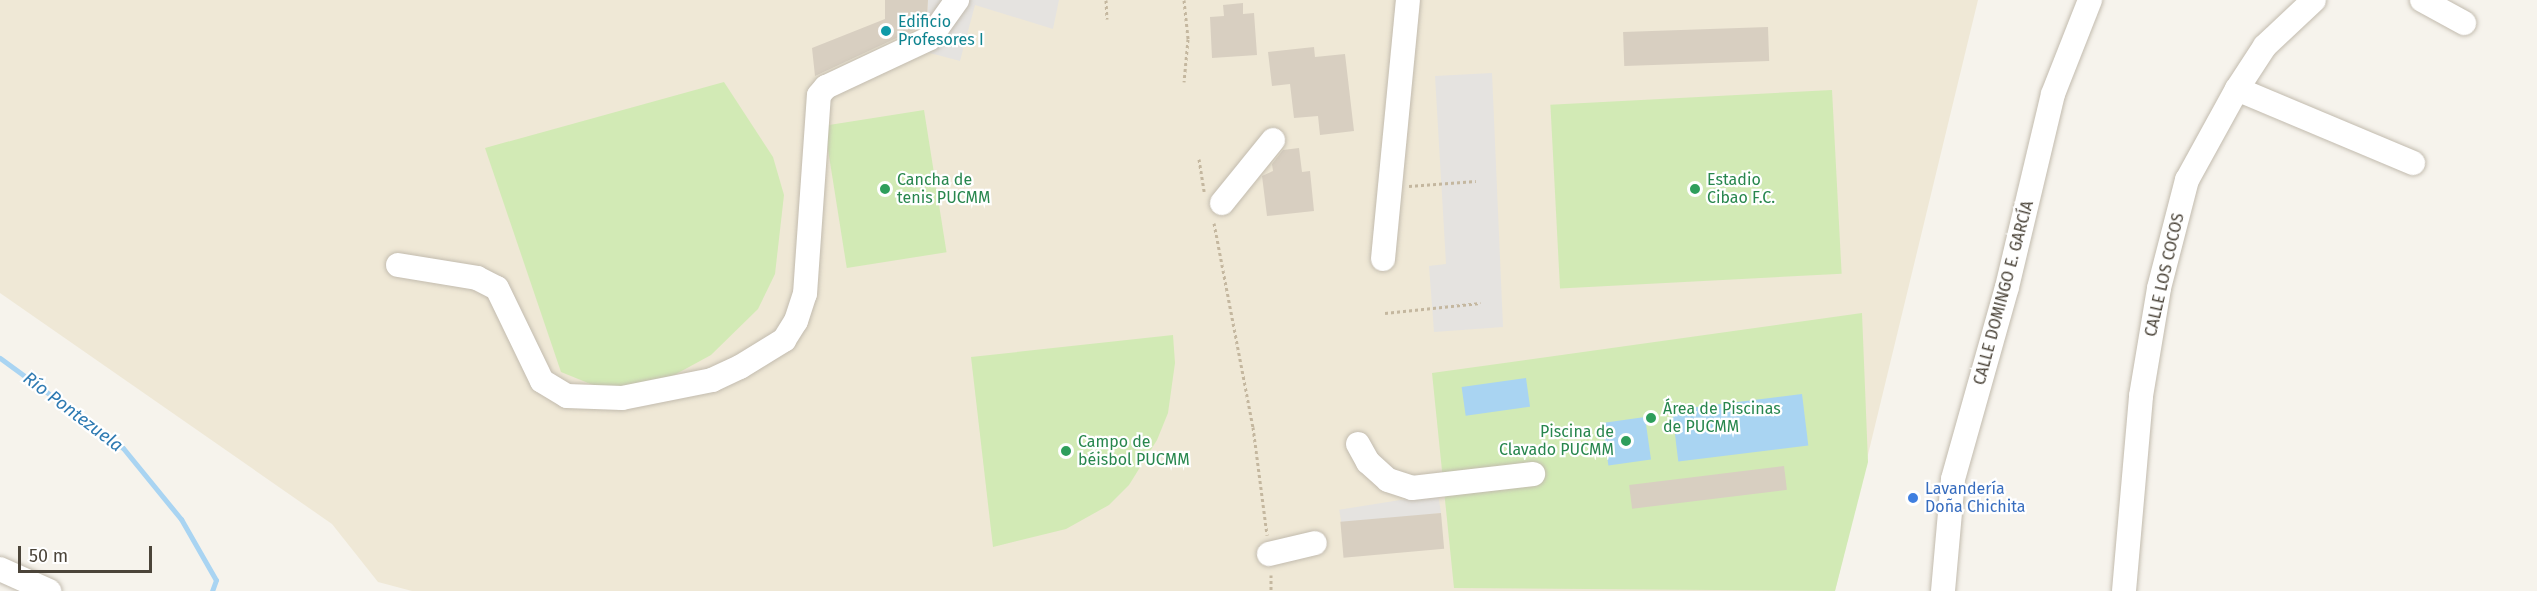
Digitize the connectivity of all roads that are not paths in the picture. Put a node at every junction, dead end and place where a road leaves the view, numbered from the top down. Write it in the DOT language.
graph roads {
  1 [pos="957,0"];
  2 [pos="1408,0"];
  3 [pos="2090,0"];
  4 [pos="2314,0"];
  5 [pos="2422,0"];
  6 [pos="2464,23"];
  7 [pos="2237,89"];
  8 [pos="1273,140"];
  9 [pos="2413,163"];
  10 [pos="1214,201"];
  11 [pos="1383,260"];
  12 [pos="398,265"];
  13 [pos="1358,444"];
  14 [pos="1533,474"];
  15 [pos="1315,543"];
  16 [pos="1269,554"];
  17 [pos="0,569"];
  18 [pos="49,591"];
  19 [pos="1942,591"];
  20 [pos="2124,591"];
  1 -- 12 [label="street"];
  2 -- 11 [label="street"];
  3 -- 19 [label="street, CALLE DOMINGO E. GARCÍA"];
  4 -- 7 [label="street, CALLE LOS COCOS"];
  5 -- 6 [label="street"];
  7 -- 9 [label="street"];
  7 -- 20 [label="street, CALLE LOS COCOS"];
  8 -- 10 [label="street"];
  13 -- 14 [label="street"];
  15 -- 16 [label="street"];
  17 -- 18 [label="street"];
}
